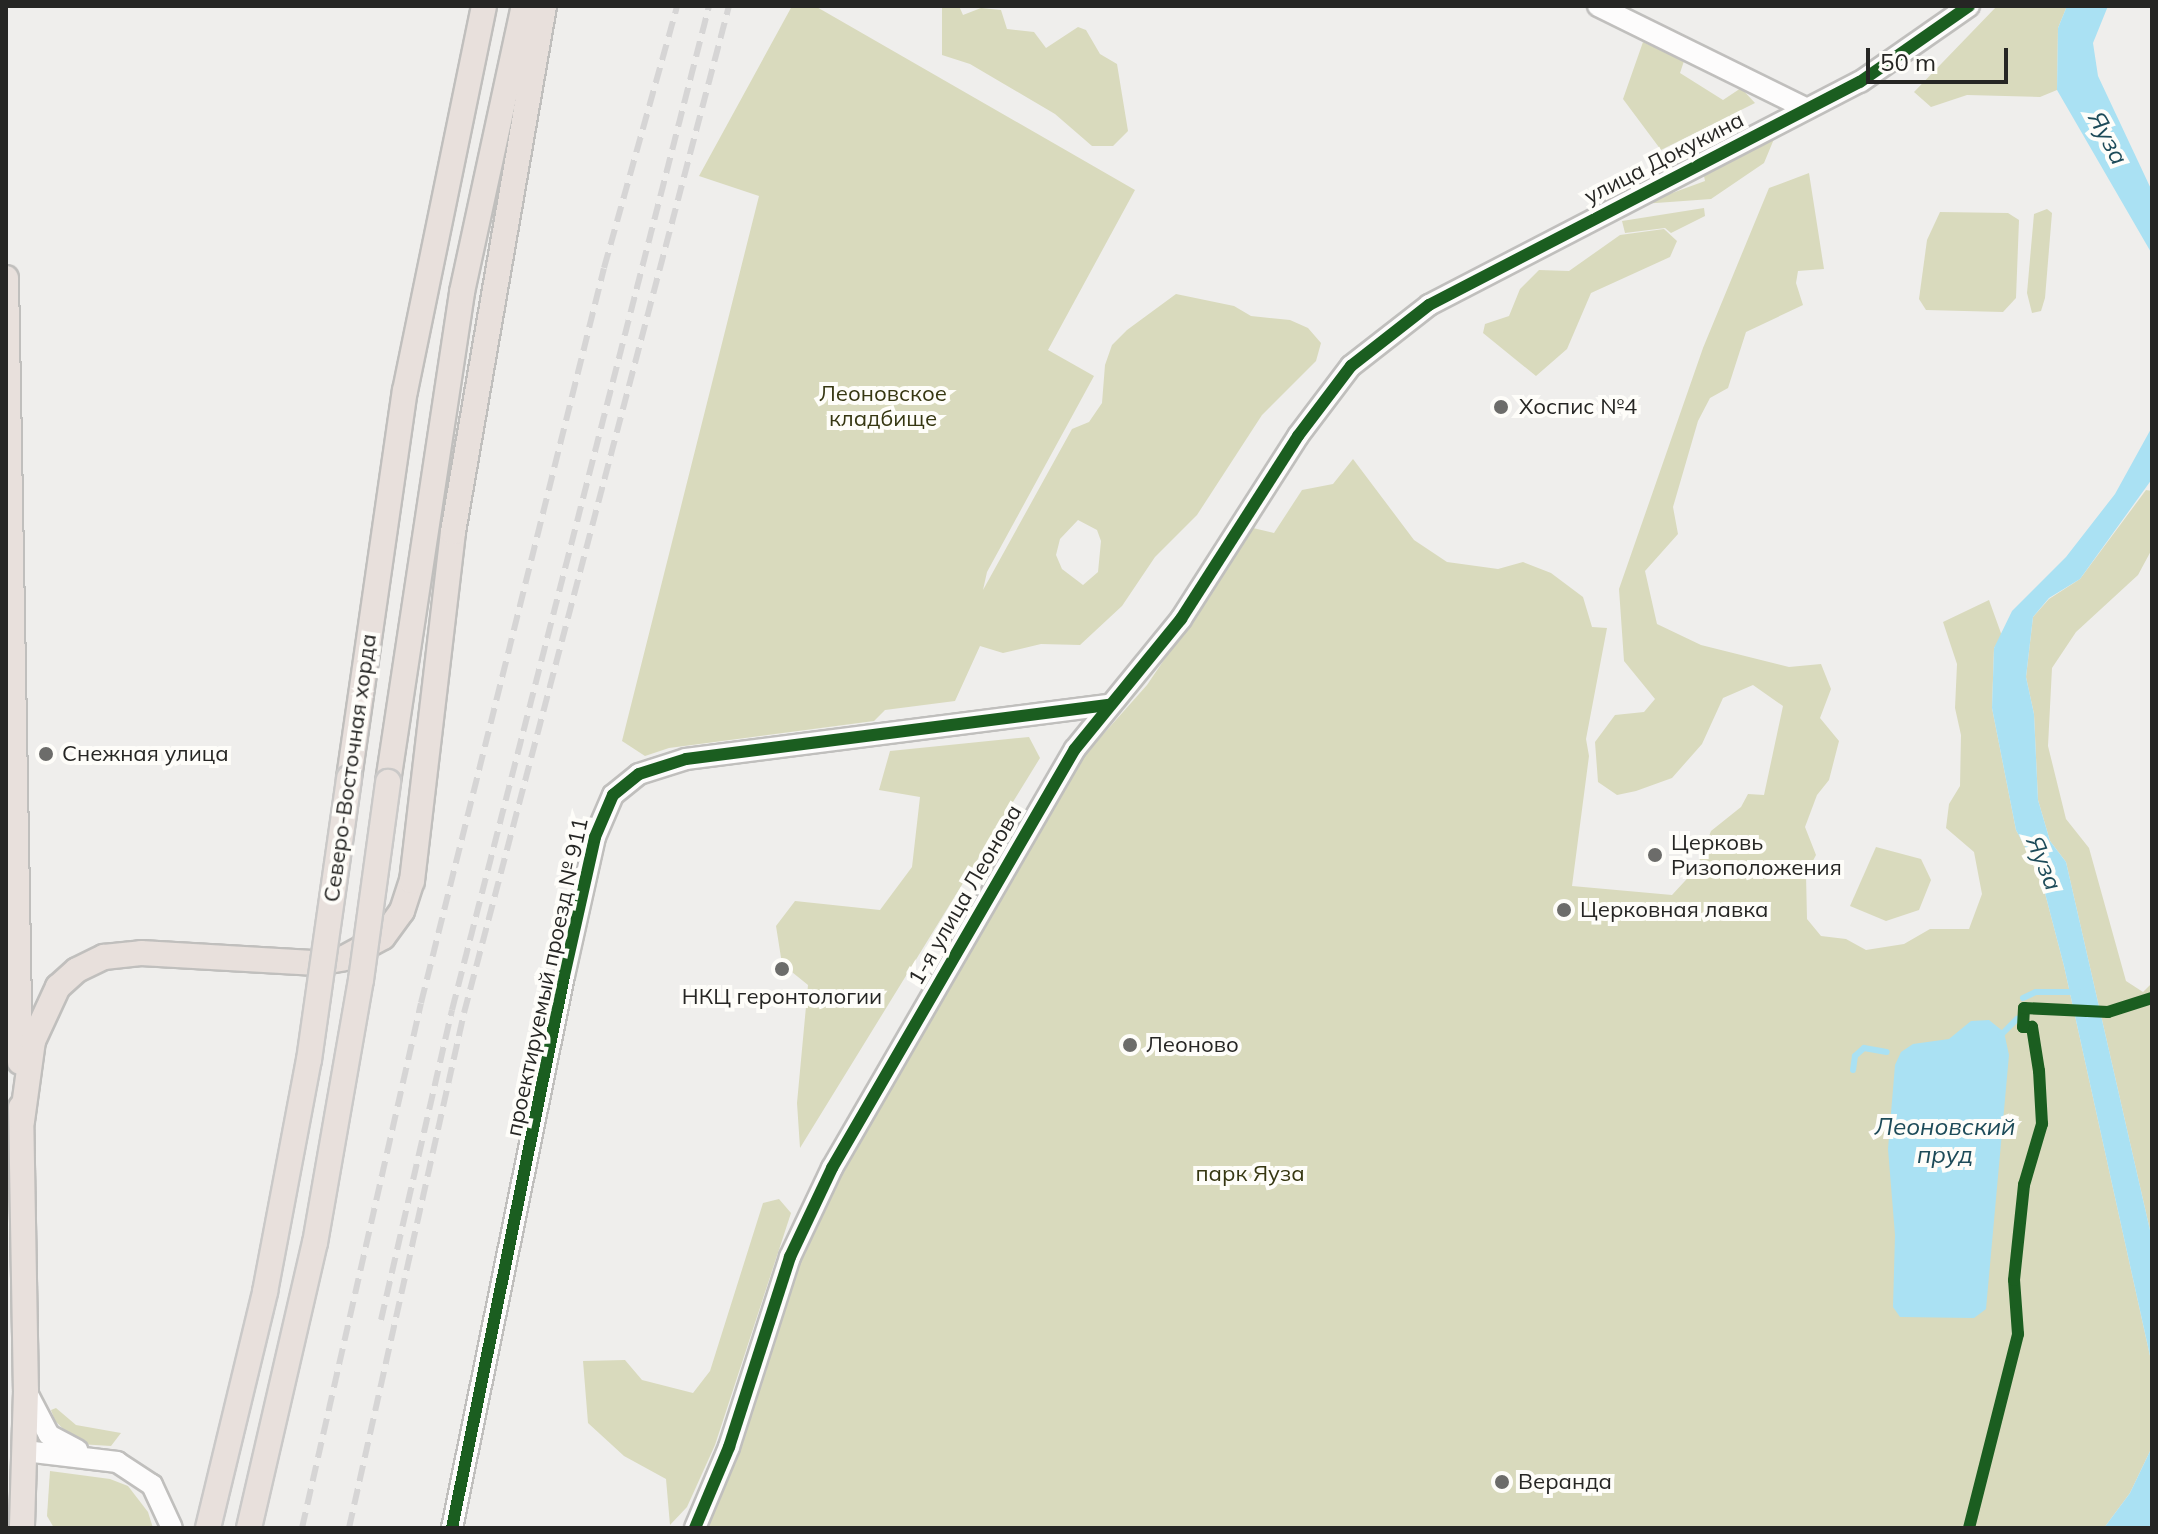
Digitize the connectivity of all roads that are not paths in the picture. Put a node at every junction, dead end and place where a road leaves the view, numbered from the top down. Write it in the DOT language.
graph roads {
  1 [pos="484,6"];
  2 [pos="524,6"];
  3 [pos="544,6"];
  4 [pos="1598,6"];
  5 [pos="1969,6"];
  6 [pos="1805,108"];
  7 [pos="6,278"];
  8 [pos="1376,343"];
  9 [pos="1110,705"];
  10 [pos="22,1121"];
  11 [pos="26,1391"];
  12 [pos="16,1452"];
  13 [pos="100,1457"];
  14 [pos="22,1528"];
  15 [pos="172,1528"];
  16 [pos="208,1528"];
  17 [pos="249,1528"];
  18 [pos="452,1528"];
  19 [pos="695,1528"];
  1 -- 16 [label="main road, Северо-Восточная хорда, bridge"];
  2 -- 17 [label="main road, Северо-Восточная хорда, bridge"];
  3 -- 10 [label="main road"];
  4 -- 6 [label="street"];
  5 -- 6 [label="street, улица Докукина"];
  6 -- 8 [label="street, улица Докукина"];
  7 -- 10 [label="main road"];
  8 -- 9 [label="street, 1-я улица Леонова"];
  9 -- 18 [label="street, проектируемый проезд № 911"];
  9 -- 19 [label="street, 1-я улица Леонова"];
  10 -- 11 [label="main road"];
  11 -- 12 [label="main road"];
  11 -- 13 [label="street"];
  12 -- 13 [label="street"];
  12 -- 14 [label="main road"];
  13 -- 15 [label="street"];
}
